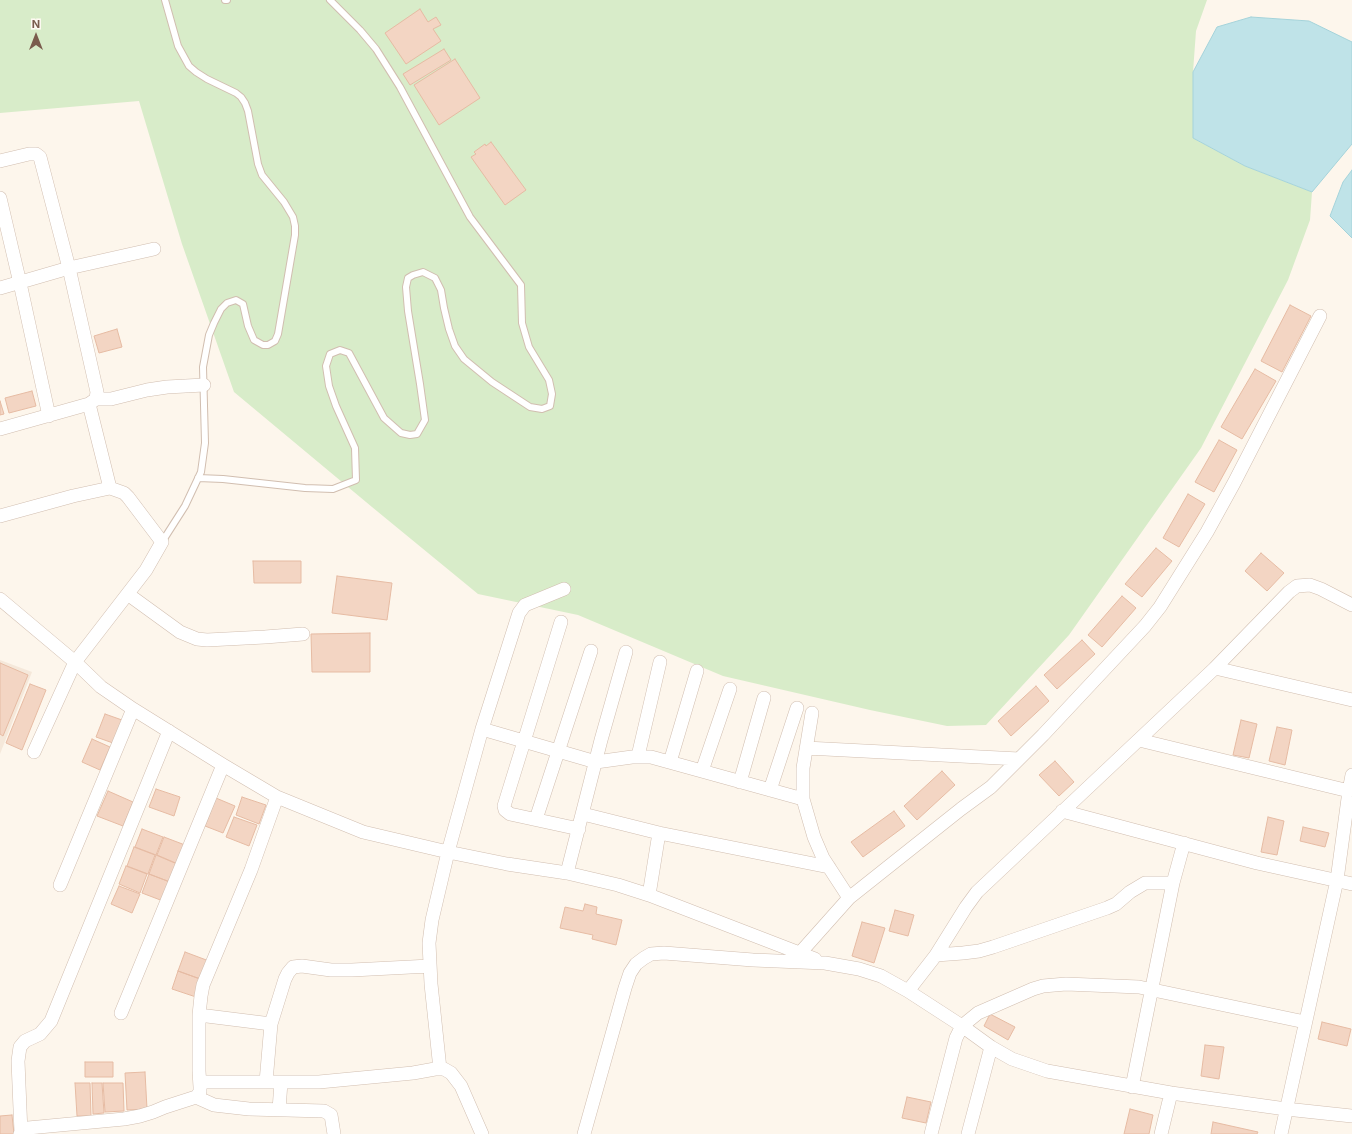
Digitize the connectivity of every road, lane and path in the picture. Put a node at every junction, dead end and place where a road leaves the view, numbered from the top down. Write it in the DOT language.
graph roads {
  1 [pos="165,0"];
  2 [pos="330,0"];
  3 [pos="0,161"];
  4 [pos="0,198"];
  5 [pos="154,249"];
  6 [pos="69,268"];
  7 [pos="20,282"];
  8 [pos="0,288"];
  9 [pos="1320,316"];
  10 [pos="204,385"];
  11 [pos="92,402"];
  12 [pos="49,416"];
  13 [pos="0,429"];
  14 [pos="198,478"];
  15 [pos="110,488"];
  16 [pos="0,516"];
  17 [pos="162,542"];
  18 [pos="564,589"];
  19 [pos="128,595"];
  20 [pos="0,599"];
  21 [pos="1352,605"];
  22 [pos="561,622"];
  23 [pos="303,634"];
  24 [pos="591,651"];
  25 [pos="626,652"];
  26 [pos="75,662"];
  27 [pos="660,662"];
  28 [pos="1215,668"];
  29 [pos="697,671"];
  30 [pos="730,690"];
  31 [pos="764,698"];
  32 [pos="1352,700"];
  33 [pos="797,708"];
  34 [pos="133,709"];
  35 [pos="812,713"];
  36 [pos="482,729"];
  37 [pos="170,731"];
  38 [pos="1139,740"];
  39 [pos="524,741"];
  40 [pos="806,748"];
  41 [pos="34,752"];
  42 [pos="558,752"];
  43 [pos="638,756"];
  44 [pos="1019,759"];
  45 [pos="596,762"];
  46 [pos="670,762"];
  47 [pos="223,765"];
  48 [pos="702,771"];
  49 [pos="1352,775"];
  50 [pos="740,782"];
  51 [pos="770,790"];
  52 [pos="1349,791"];
  53 [pos="277,797"];
  54 [pos="803,799"];
  55 [pos="1062,811"];
  56 [pos="583,814"];
  57 [pos="536,819"];
  58 [pos="579,829"];
  59 [pos="659,832"];
  60 [pos="1184,842"];
  61 [pos="448,852"];
  62 [pos="829,867"];
  63 [pos="567,873"];
  64 [pos="1337,880"];
  65 [pos="1173,883"];
  66 [pos="1352,884"];
  67 [pos="60,885"];
  68 [pos="649,895"];
  69 [pos="849,898"];
  70 [pos="800,953"];
  71 [pos="936,955"];
  72 [pos="825,963"];
  73 [pos="430,966"];
  74 [pos="1152,989"];
  75 [pos="908,991"];
  76 [pos="121,1013"];
  77 [pos="200,1015"];
  78 [pos="1306,1022"];
  79 [pos="271,1024"];
  80 [pos="962,1026"];
  81 [pos="991,1047"];
  82 [pos="440,1068"];
  83 [pos="200,1082"];
  84 [pos="266,1082"];
  85 [pos="281,1082"];
  86 [pos="1132,1087"];
  87 [pos="1171,1093"];
  88 [pos="196,1097"];
  89 [pos="1286,1109"];
  90 [pos="279,1110"];
  91 [pos="1352,1116"];
  92 [pos="20,1133"];
  93 [pos="334,1134"];
  94 [pos="482,1134"];
  95 [pos="584,1134"];
  96 [pos="931,1134"];
  97 [pos="968,1134"];
  98 [pos="1161,1134"];
  99 [pos="1280,1134"];
  1 -- 10 [label="lane"];
  2 -- 14 [label="lane"];
  3 -- 6 [label="street"];
  4 -- 7 [label="street"];
  5 -- 6 [label="street"];
  6 -- 7 [label="street"];
  6 -- 11 [label="street"];
  7 -- 8 [label="street"];
  7 -- 12 [label="street"];
  9 -- 44 [label="street"];
  10 -- 11 [label="street"];
  10 -- 14 [label="lane"];
  11 -- 12 [label="street"];
  11 -- 15 [label="street"];
  12 -- 13 [label="street"];
  14 -- 17 [label="lane"];
  15 -- 16 [label="street"];
  15 -- 17 [label="street"];
  17 -- 19 [label="street"];
  18 -- 36 [label="street"];
  19 -- 23 [label="street"];
  19 -- 26 [label="street"];
  20 -- 26 [label="street"];
  21 -- 28 [label="street"];
  22 -- 39 [label="street"];
  24 -- 42 [label="street"];
  25 -- 45 [label="street"];
  26 -- 34 [label="street"];
  26 -- 41 [label="street"];
  27 -- 43 [label="street"];
  28 -- 32 [label="street"];
  28 -- 38 [label="street"];
  29 -- 46 [label="street"];
  30 -- 48 [label="street"];
  31 -- 50 [label="street"];
  33 -- 51 [label="street"];
  34 -- 37 [label="street"];
  34 -- 67 [label="street"];
  35 -- 40 [label="street"];
  36 -- 39 [label="street"];
  36 -- 61 [label="street"];
  37 -- 47 [label="street"];
  37 -- 92 [label="street"];
  38 -- 52 [label="street"];
  38 -- 55 [label="street"];
  39 -- 42 [label="street"];
  39 -- 57 [label="street"];
  40 -- 44 [label="street"];
  40 -- 54 [label="street"];
  42 -- 45 [label="street"];
  42 -- 57 [label="street"];
  43 -- 45 [label="street"];
  43 -- 46 [label="street"];
  44 -- 69 [label="street"];
  45 -- 56 [label="street"];
  46 -- 48 [label="street"];
  47 -- 53 [label="street"];
  47 -- 76 [label="street"];
  48 -- 50 [label="street"];
  49 -- 52 [label="street"];
  50 -- 51 [label="street"];
  51 -- 54 [label="street"];
  52 -- 64 [label="street"];
  53 -- 61 [label="street"];
  53 -- 77 [label="street"];
  54 -- 62 [label="street"];
  55 -- 60 [label="street"];
  55 -- 71 [label="street"];
  56 -- 58 [label="street"];
  56 -- 59 [label="street"];
  57 -- 58 [label="street"];
  58 -- 63 [label="street"];
  59 -- 62 [label="street"];
  59 -- 68 [label="street"];
  60 -- 64 [label="street"];
  60 -- 65 [label="street"];
  61 -- 63 [label="street"];
  61 -- 73 [label="street"];
  62 -- 69 [label="street"];
  63 -- 68 [label="street"];
  64 -- 66 [label="street"];
  64 -- 78 [label="street"];
  65 -- 71 [label="street"];
  65 -- 74 [label="street"];
  68 -- 70 [label="street"];
  69 -- 70 [label="street"];
  70 -- 72 [label="street"];
  71 -- 75 [label="street"];
  72 -- 75 [label="street"];
  72 -- 95 [label="street"];
  73 -- 79 [label="street"];
  73 -- 82 [label="street"];
  74 -- 78 [label="street"];
  74 -- 80 [label="street"];
  74 -- 86 [label="street"];
  75 -- 80 [label="street"];
  77 -- 79 [label="street"];
  77 -- 83 [label="street"];
  78 -- 89 [label="street"];
  79 -- 84 [label="street"];
  80 -- 81 [label="street"];
  80 -- 96 [label="street"];
  81 -- 86 [label="street"];
  81 -- 97 [label="street"];
  82 -- 85 [label="street"];
  82 -- 94 [label="street"];
  83 -- 84 [label="street"];
  83 -- 88 [label="street"];
  84 -- 85 [label="street"];
  85 -- 90 [label="street"];
  86 -- 87 [label="street"];
  87 -- 89 [label="street"];
  87 -- 98 [label="street"];
  88 -- 90 [label="street"];
  88 -- 92 [label="street"];
  89 -- 91 [label="street"];
  89 -- 99 [label="street"];
  90 -- 93 [label="street"];
}
